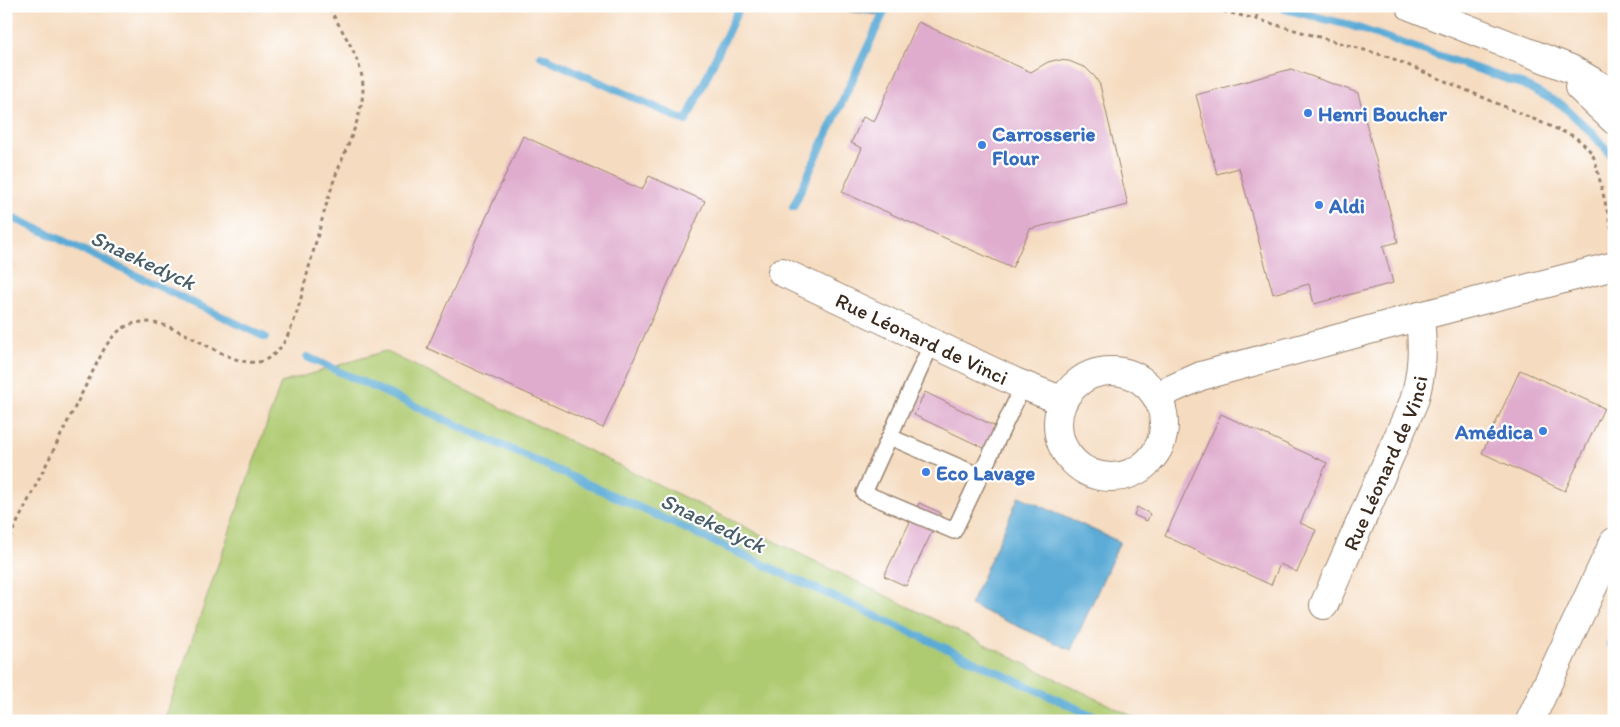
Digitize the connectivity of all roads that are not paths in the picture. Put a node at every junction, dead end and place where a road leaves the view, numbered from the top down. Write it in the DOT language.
graph roads {
  1 [pos="1410,6"];
  2 [pos="1536,55"];
  3 [pos="1614,94"];
  4 [pos="1614,120"];
  5 [pos="1614,266"];
  6 [pos="782,272"];
  7 [pos="1420,316"];
  8 [pos="932,343"];
  9 [pos="1023,386"];
  10 [pos="1156,396"];
  11 [pos="1064,401"];
  12 [pos="890,437"];
  13 [pos="980,476"];
  14 [pos="1614,542"];
  15 [pos="1324,605"];
  16 [pos="1530,721"];
  1 -- 2 [label="street"];
  2 -- 3 [label="street"];
  2 -- 4 [label="street"];
  5 -- 7 [label="street"];
  6 -- 8 [label="street, Rue Léonard de Vinci"];
  7 -- 10 [label="street"];
  7 -- 15 [label="street, Rue Léonard de Vinci"];
  8 -- 9 [label="street, Rue Léonard de Vinci"];
  8 -- 12 [label="lane"];
  9 -- 11 [label="street, Rue Léonard de Vinci"];
  9 -- 13 [label="lane"];
  10 -- 11 [label="street"];
  10 -- 11 [label="street"];
  12 -- 13 [label="lane"];
  12 -- 13 [label="lane"];
  14 -- 16 [label="street"];
}
